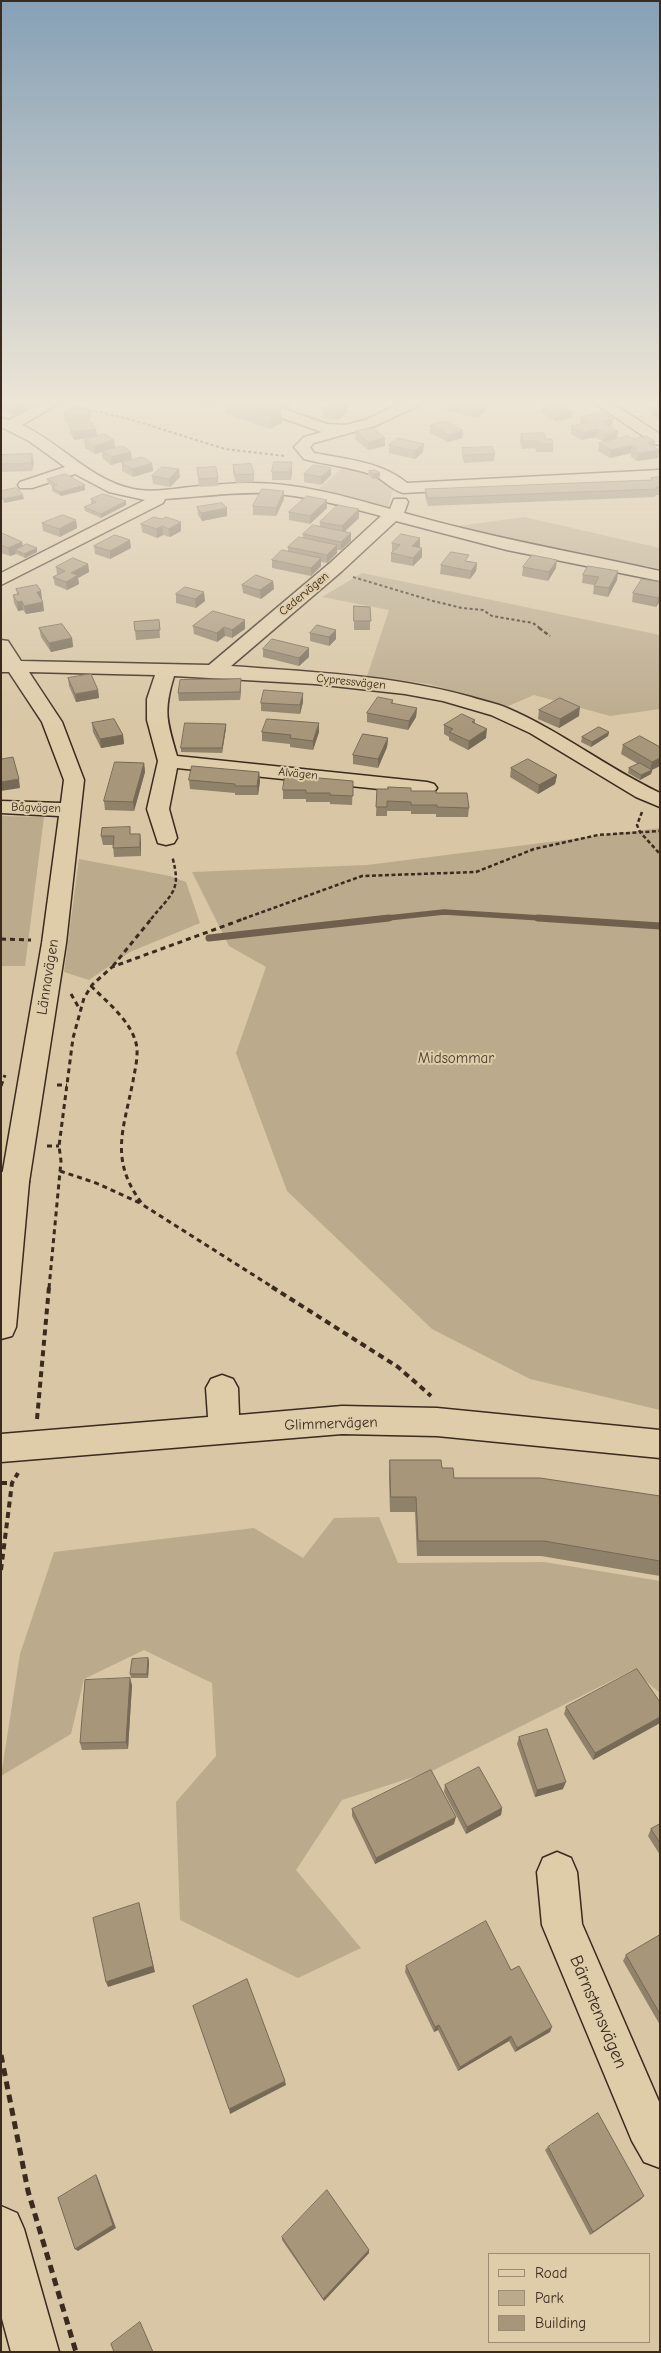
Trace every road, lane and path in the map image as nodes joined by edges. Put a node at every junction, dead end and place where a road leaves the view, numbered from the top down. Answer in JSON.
{"nodes":[{"id":1,"x":138,"y":510,"type":"edge"},
{"id":2,"x":374,"y":510,"type":"edge"},
{"id":3,"x":397,"y":510,"type":"edge"},
{"id":4,"x":392,"y":515,"type":"junction"},
{"id":5,"x":330,"y":573,"type":"junction"},
{"id":6,"x":660,"y":576,"type":"edge"},
{"id":7,"x":1,"y":580,"type":"edge"},
{"id":8,"x":550,"y":636,"type":"dead end"},
{"id":9,"x":1,"y":645,"type":"edge"},
{"id":10,"x":9,"y":667,"type":"edge"},
{"id":11,"x":166,"y":671,"type":"junction"},
{"id":12,"x":214,"y":671,"type":"junction"},
{"id":13,"x":168,"y":761,"type":"junction"},
{"id":14,"x":427,"y":788,"type":"dead end"},
{"id":15,"x":660,"y":801,"type":"edge"},
{"id":16,"x":1,"y":807,"type":"edge"},
{"id":17,"x":72,"y":810,"type":"junction"},
{"id":18,"x":660,"y":831,"type":"edge"},
{"id":19,"x":640,"y":832,"type":"junction"},
{"id":20,"x":166,"y":838,"type":"joint"},
{"id":21,"x":660,"y":854,"type":"edge"},
{"id":22,"x":1,"y":939,"type":"edge"},
{"id":23,"x":34,"y":940,"type":"dead end"},
{"id":24,"x":112,"y":967,"type":"junction"},
{"id":25,"x":91,"y":986,"type":"junction"},
{"id":26,"x":6,"y":1072,"type":"dead end"},
{"id":27,"x":67,"y":1085,"type":"junction"},
{"id":28,"x":1,"y":1086,"type":"edge"},
{"id":29,"x":57,"y":1086,"type":"dead end"},
{"id":30,"x":60,"y":1171,"type":"junction"},
{"id":31,"x":8,"y":1182,"type":"edge"},
{"id":32,"x":143,"y":1205,"type":"junction"},
{"id":33,"x":1,"y":1327,"type":"edge"},
{"id":34,"x":222,"y":1388,"type":"dead end"},
{"id":35,"x":457,"y":1424,"type":"junction"},
{"id":36,"x":224,"y":1430,"type":"junction"},
{"id":37,"x":660,"y":1444,"type":"edge"},
{"id":38,"x":33,"y":1447,"type":"junction"},
{"id":39,"x":1,"y":1448,"type":"edge"},
{"id":40,"x":1,"y":1483,"type":"edge"},
{"id":41,"x":12,"y":1483,"type":"junction"},
{"id":42,"x":1,"y":1570,"type":"edge"},
{"id":43,"x":557,"y":1872,"type":"dead end"},
{"id":44,"x":1,"y":2055,"type":"edge"},
{"id":45,"x":660,"y":2146,"type":"edge"},
{"id":46,"x":1,"y":2228,"type":"edge"},
{"id":47,"x":34,"y":2352,"type":"edge"},
{"id":48,"x":76,"y":2352,"type":"edge"}],
"edges":[{"from":1,"to":7,"type":"street"},
{"from":2,"to":4,"type":"street"},
{"from":3,"to":4,"type":"street"},
{"from":4,"to":5,"type":"street","name":"Cedervägen"},
{"from":4,"to":6,"type":"street"},
{"from":5,"to":8,"type":"path"},
{"from":5,"to":12,"type":"street","name":"Cedervägen"},
{"from":9,"to":10,"type":"street","name":"Lännavägen"},
{"from":10,"to":11,"type":"street","name":"Cypressvägen"},
{"from":10,"to":17,"type":"street","name":"Lännavägen"},
{"from":11,"to":12,"type":"street","name":"Cypressvägen"},
{"from":11,"to":13,"type":"street"},
{"from":12,"to":15,"type":"street","name":"Cypressvägen"},
{"from":13,"to":14,"type":"street","name":"Alvägen"},
{"from":13,"to":20,"type":"street"},
{"from":16,"to":17,"type":"street","name":"Bågvägen"},
{"from":17,"to":31,"type":"street","name":"Lännavägen"},
{"from":18,"to":19,"type":"path"},
{"from":19,"to":21,"type":"path"},
{"from":19,"to":24,"type":"path"},
{"from":20,"to":24,"type":"path"},
{"from":22,"to":23,"type":"path"},
{"from":24,"to":25,"type":"path"},
{"from":25,"to":27,"type":"path"},
{"from":25,"to":32,"type":"path"},
{"from":26,"to":28,"type":"path"},
{"from":27,"to":29,"type":"path"},
{"from":27,"to":30,"type":"path"},
{"from":30,"to":32,"type":"path"},
{"from":30,"to":38,"type":"path"},
{"from":31,"to":33,"type":"street","name":"Lännavägen"},
{"from":32,"to":35,"type":"path"},
{"from":34,"to":36,"type":"street"},
{"from":35,"to":36,"type":"street","name":"Glimmervägen"},
{"from":35,"to":37,"type":"street","name":"Glimmervägen"},
{"from":36,"to":38,"type":"street","name":"Glimmervägen"},
{"from":38,"to":39,"type":"street","name":"Glimmervägen"},
{"from":38,"to":41,"type":"path"},
{"from":40,"to":41,"type":"path"},
{"from":41,"to":42,"type":"path"},
{"from":43,"to":45,"type":"street","name":"Bärnstensvägen"},
{"from":44,"to":48,"type":"path"},
{"from":46,"to":47,"type":"street"}]}
